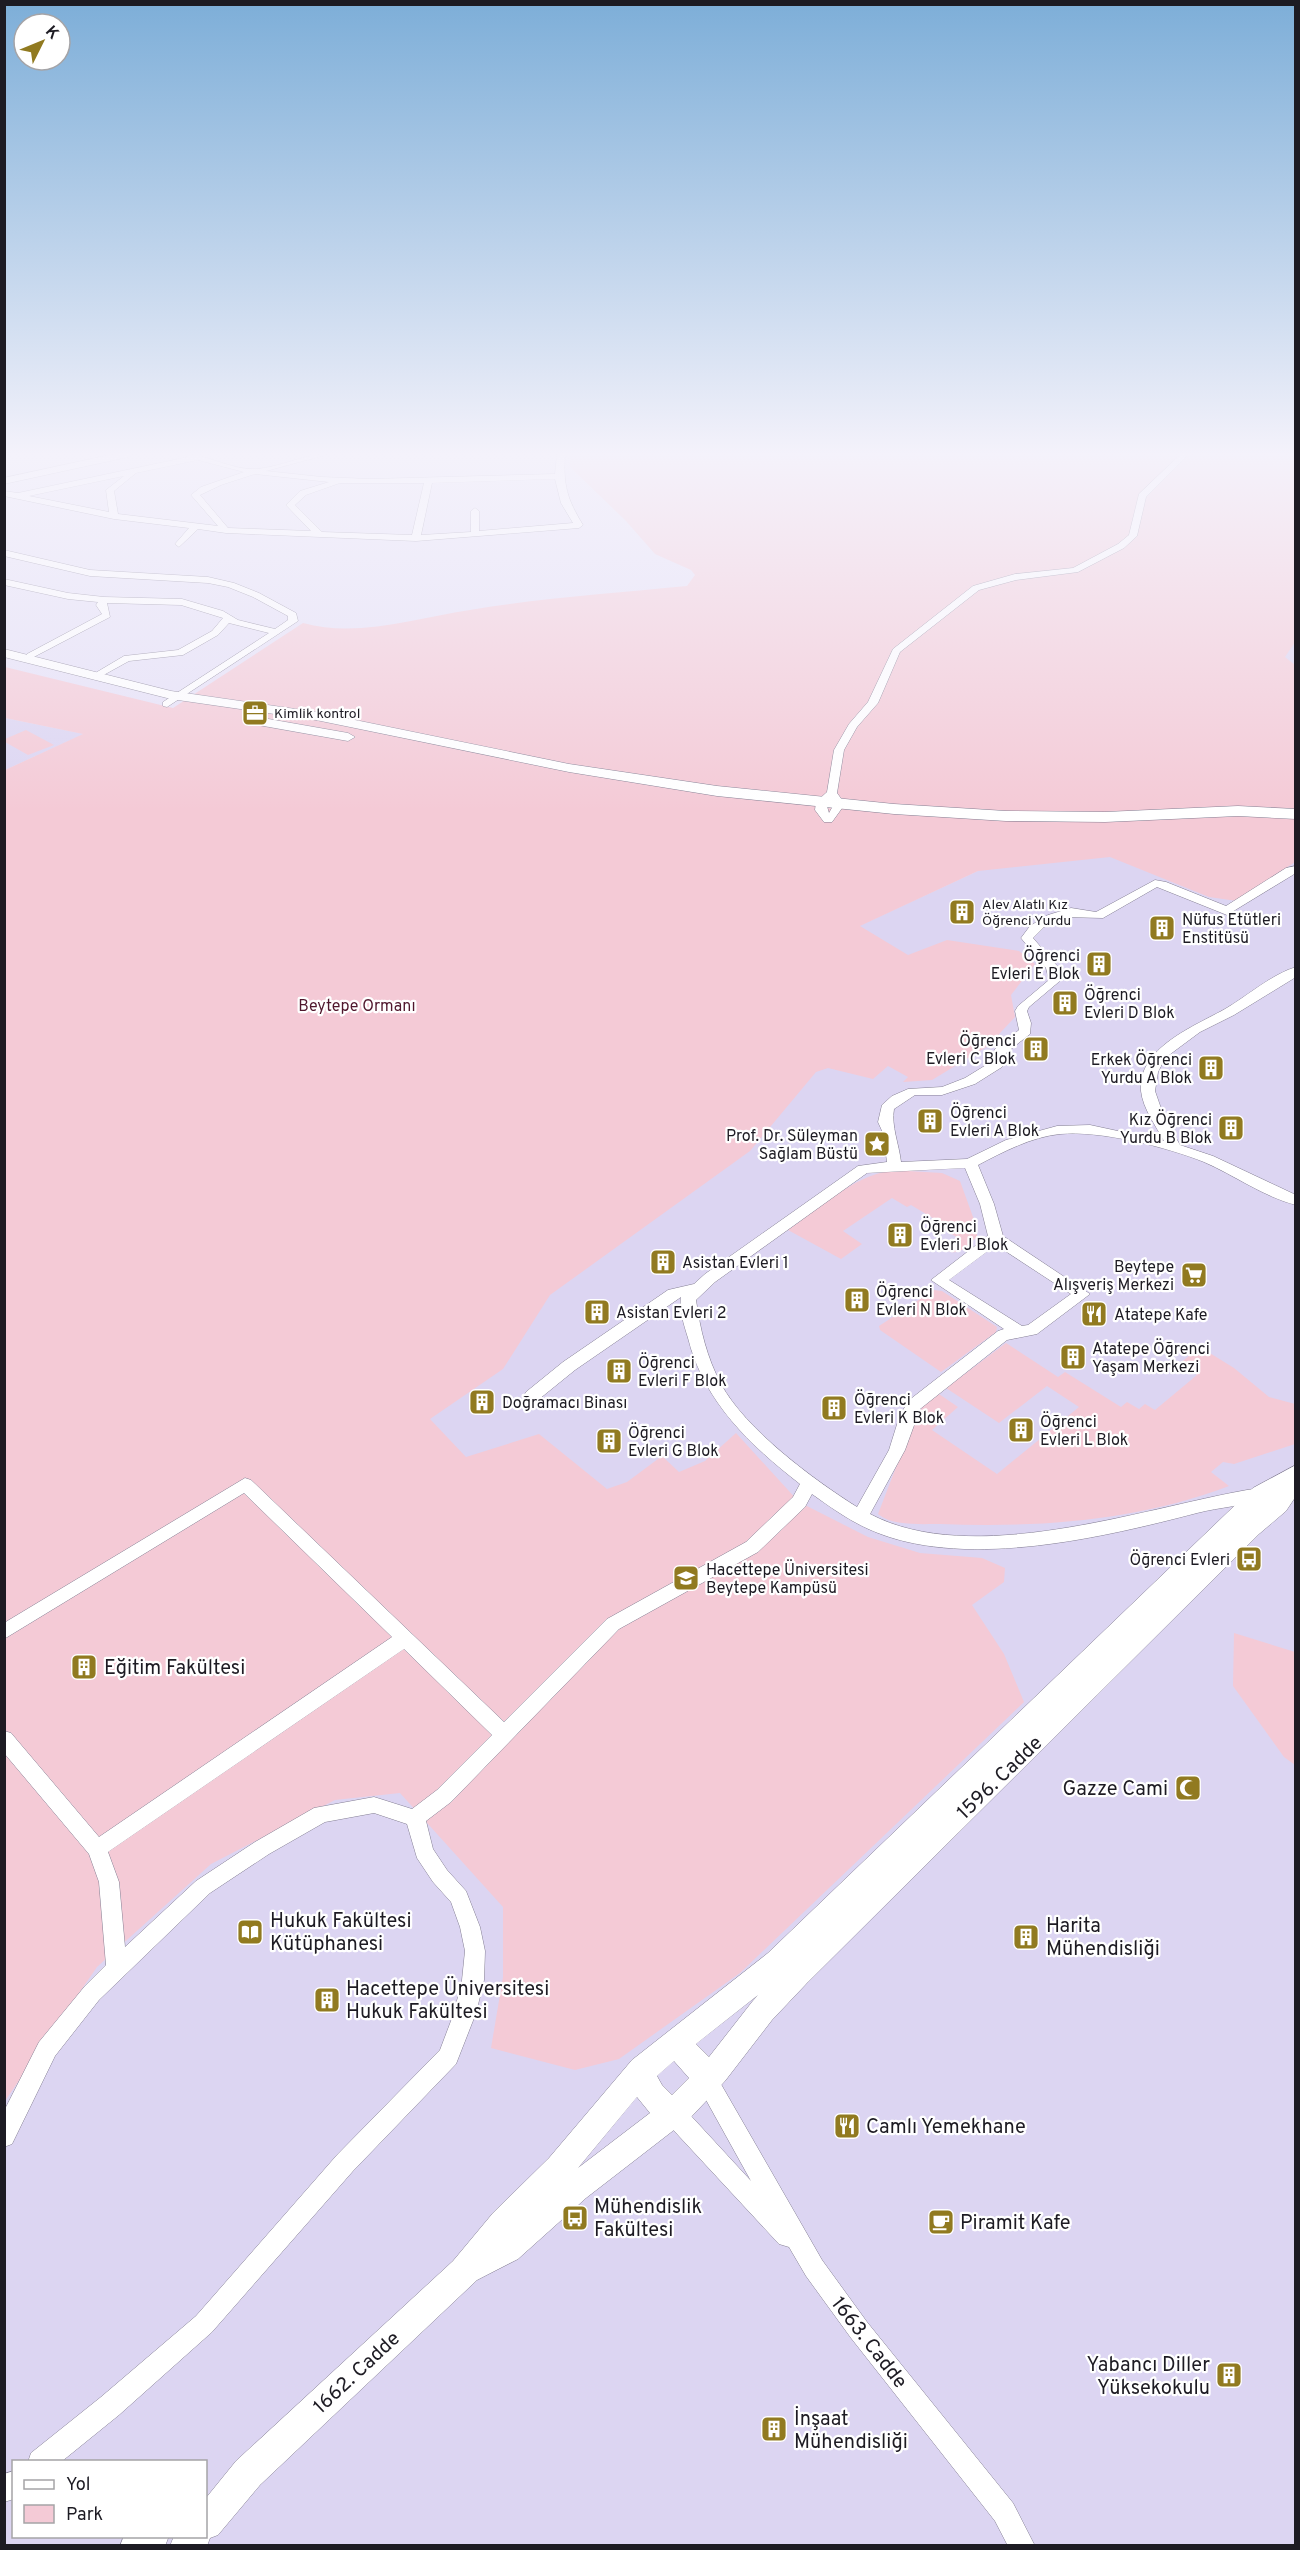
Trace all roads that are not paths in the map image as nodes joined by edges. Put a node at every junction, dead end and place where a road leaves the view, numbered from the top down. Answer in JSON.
{"nodes":[{"id":1,"x":38,"y":573,"type":"edge"},
{"id":2,"x":90,"y":573,"type":"edge"},
{"id":3,"x":1049,"y":573,"type":"edge"},
{"id":4,"x":4,"y":582,"type":"edge"},
{"id":5,"x":17,"y":585,"type":"junction"},
{"id":6,"x":4,"y":591,"type":"edge"},
{"id":7,"x":104,"y":600,"type":"junction"},
{"id":8,"x":228,"y":618,"type":"junction"},
{"id":9,"x":277,"y":632,"type":"junction"},
{"id":10,"x":4,"y":653,"type":"edge"},
{"id":11,"x":30,"y":656,"type":"dead end"},
{"id":12,"x":4,"y":664,"type":"edge"},
{"id":13,"x":100,"y":674,"type":"dead end"},
{"id":14,"x":173,"y":700,"type":"junction"},
{"id":15,"x":316,"y":716,"type":"junction"},
{"id":16,"x":302,"y":729,"type":"junction"},
{"id":17,"x":830,"y":804,"type":"junction"},
{"id":18,"x":1296,"y":814,"type":"edge"},
{"id":19,"x":1296,"y":822,"type":"edge"},
{"id":20,"x":1296,"y":869,"type":"edge"},
{"id":21,"x":1296,"y":971,"type":"edge"},
{"id":22,"x":1175,"y":1148,"type":"junction"},
{"id":23,"x":970,"y":1163,"type":"junction"},
{"id":24,"x":894,"y":1166,"type":"junction"},
{"id":25,"x":1295,"y":1199,"type":"edge"},
{"id":26,"x":996,"y":1238,"type":"junction"},
{"id":27,"x":696,"y":1289,"type":"junction"},
{"id":28,"x":1019,"y":1332,"type":"junction"},
{"id":29,"x":532,"y":1396,"type":"dead end"},
{"id":30,"x":1296,"y":1473,"type":"edge"},
{"id":31,"x":1296,"y":1478,"type":"edge"},
{"id":32,"x":810,"y":1482,"type":"junction"},
{"id":33,"x":1271,"y":1496,"type":"junction"},
{"id":34,"x":860,"y":1517,"type":"junction"},
{"id":35,"x":4,"y":1632,"type":"edge"},
{"id":36,"x":405,"y":1638,"type":"junction"},
{"id":37,"x":505,"y":1735,"type":"junction"},
{"id":38,"x":4,"y":1739,"type":"edge"},
{"id":39,"x":415,"y":1818,"type":"junction"},
{"id":40,"x":97,"y":1849,"type":"junction"},
{"id":41,"x":117,"y":1969,"type":"junction"},
{"id":42,"x":675,"y":2042,"type":"junction"},
{"id":43,"x":642,"y":2070,"type":"junction"},
{"id":44,"x":706,"y":2080,"type":"junction"},
{"id":45,"x":673,"y":2113,"type":"junction"},
{"id":46,"x":4,"y":2136,"type":"edge"},
{"id":47,"x":804,"y":2253,"type":"junction"},
{"id":48,"x":464,"y":2272,"type":"junction"},
{"id":49,"x":42,"y":2460,"type":"edge"},
{"id":50,"x":248,"y":2473,"type":"junction"},
{"id":51,"x":207,"y":2501,"type":"edge"},
{"id":52,"x":207,"y":2522,"type":"edge"},
{"id":53,"x":1022,"y":2546,"type":"edge"}],
"edges":[{"from":1,"to":5,"type":"street"},
{"from":2,"to":9,"type":"street"},
{"from":3,"to":17,"type":"street"},
{"from":4,"to":5,"type":"street"},
{"from":5,"to":6,"type":"street"},
{"from":5,"to":7,"type":"street"},
{"from":7,"to":8,"type":"street"},
{"from":7,"to":11,"type":"street"},
{"from":8,"to":9,"type":"street"},
{"from":8,"to":13,"type":"street"},
{"from":9,"to":14,"type":"street"},
{"from":10,"to":14,"type":"main road"},
{"from":12,"to":14,"type":"main road"},
{"from":14,"to":15,"type":"main road"},
{"from":14,"to":16,"type":"main road"},
{"from":15,"to":16,"type":"main road"},
{"from":15,"to":17,"type":"main road"},
{"from":16,"to":17,"type":"main road"},
{"from":17,"to":18,"type":"main road"},
{"from":17,"to":19,"type":"main road"},
{"from":20,"to":24,"type":"street"},
{"from":21,"to":22,"type":"street"},
{"from":22,"to":23,"type":"street"},
{"from":22,"to":25,"type":"street"},
{"from":23,"to":24,"type":"street"},
{"from":23,"to":26,"type":"street"},
{"from":24,"to":27,"type":"street"},
{"from":26,"to":28,"type":"street"},
{"from":26,"to":28,"type":"street"},
{"from":27,"to":29,"type":"street"},
{"from":27,"to":32,"type":"street"},
{"from":28,"to":34,"type":"street"},
{"from":30,"to":33,"type":"street","name":"1596. Cadde"},
{"from":31,"to":33,"type":"street","name":"1596. Cadde"},
{"from":32,"to":34,"type":"street"},
{"from":32,"to":37,"type":"street"},
{"from":33,"to":34,"type":"street"},
{"from":33,"to":42,"type":"street","name":"1596. Cadde"},
{"from":33,"to":44,"type":"street","name":"1596. Cadde"},
{"from":35,"to":36,"type":"street"},
{"from":36,"to":37,"type":"street"},
{"from":36,"to":40,"type":"street"},
{"from":37,"to":39,"type":"street"},
{"from":38,"to":40,"type":"street"},
{"from":39,"to":41,"type":"street"},
{"from":39,"to":49,"type":"street"},
{"from":40,"to":41,"type":"street"},
{"from":41,"to":46,"type":"street"},
{"from":42,"to":43,"type":"street","name":"1596. Cadde"},
{"from":42,"to":44,"type":"street"},
{"from":43,"to":45,"type":"street"},
{"from":43,"to":48,"type":"street","name":"1662. Cadde"},
{"from":44,"to":45,"type":"street","name":"1596. Cadde"},
{"from":44,"to":47,"type":"street","name":"1663. Cadde"},
{"from":45,"to":47,"type":"street","name":"1663. Cadde"},
{"from":45,"to":48,"type":"street","name":"1662. Cadde"},
{"from":47,"to":53,"type":"street","name":"1663. Cadde"},
{"from":48,"to":50,"type":"street","name":"1662. Cadde"},
{"from":50,"to":51,"type":"street","name":"1662. Cadde"},
{"from":50,"to":52,"type":"street","name":"1662. Cadde"}]}
